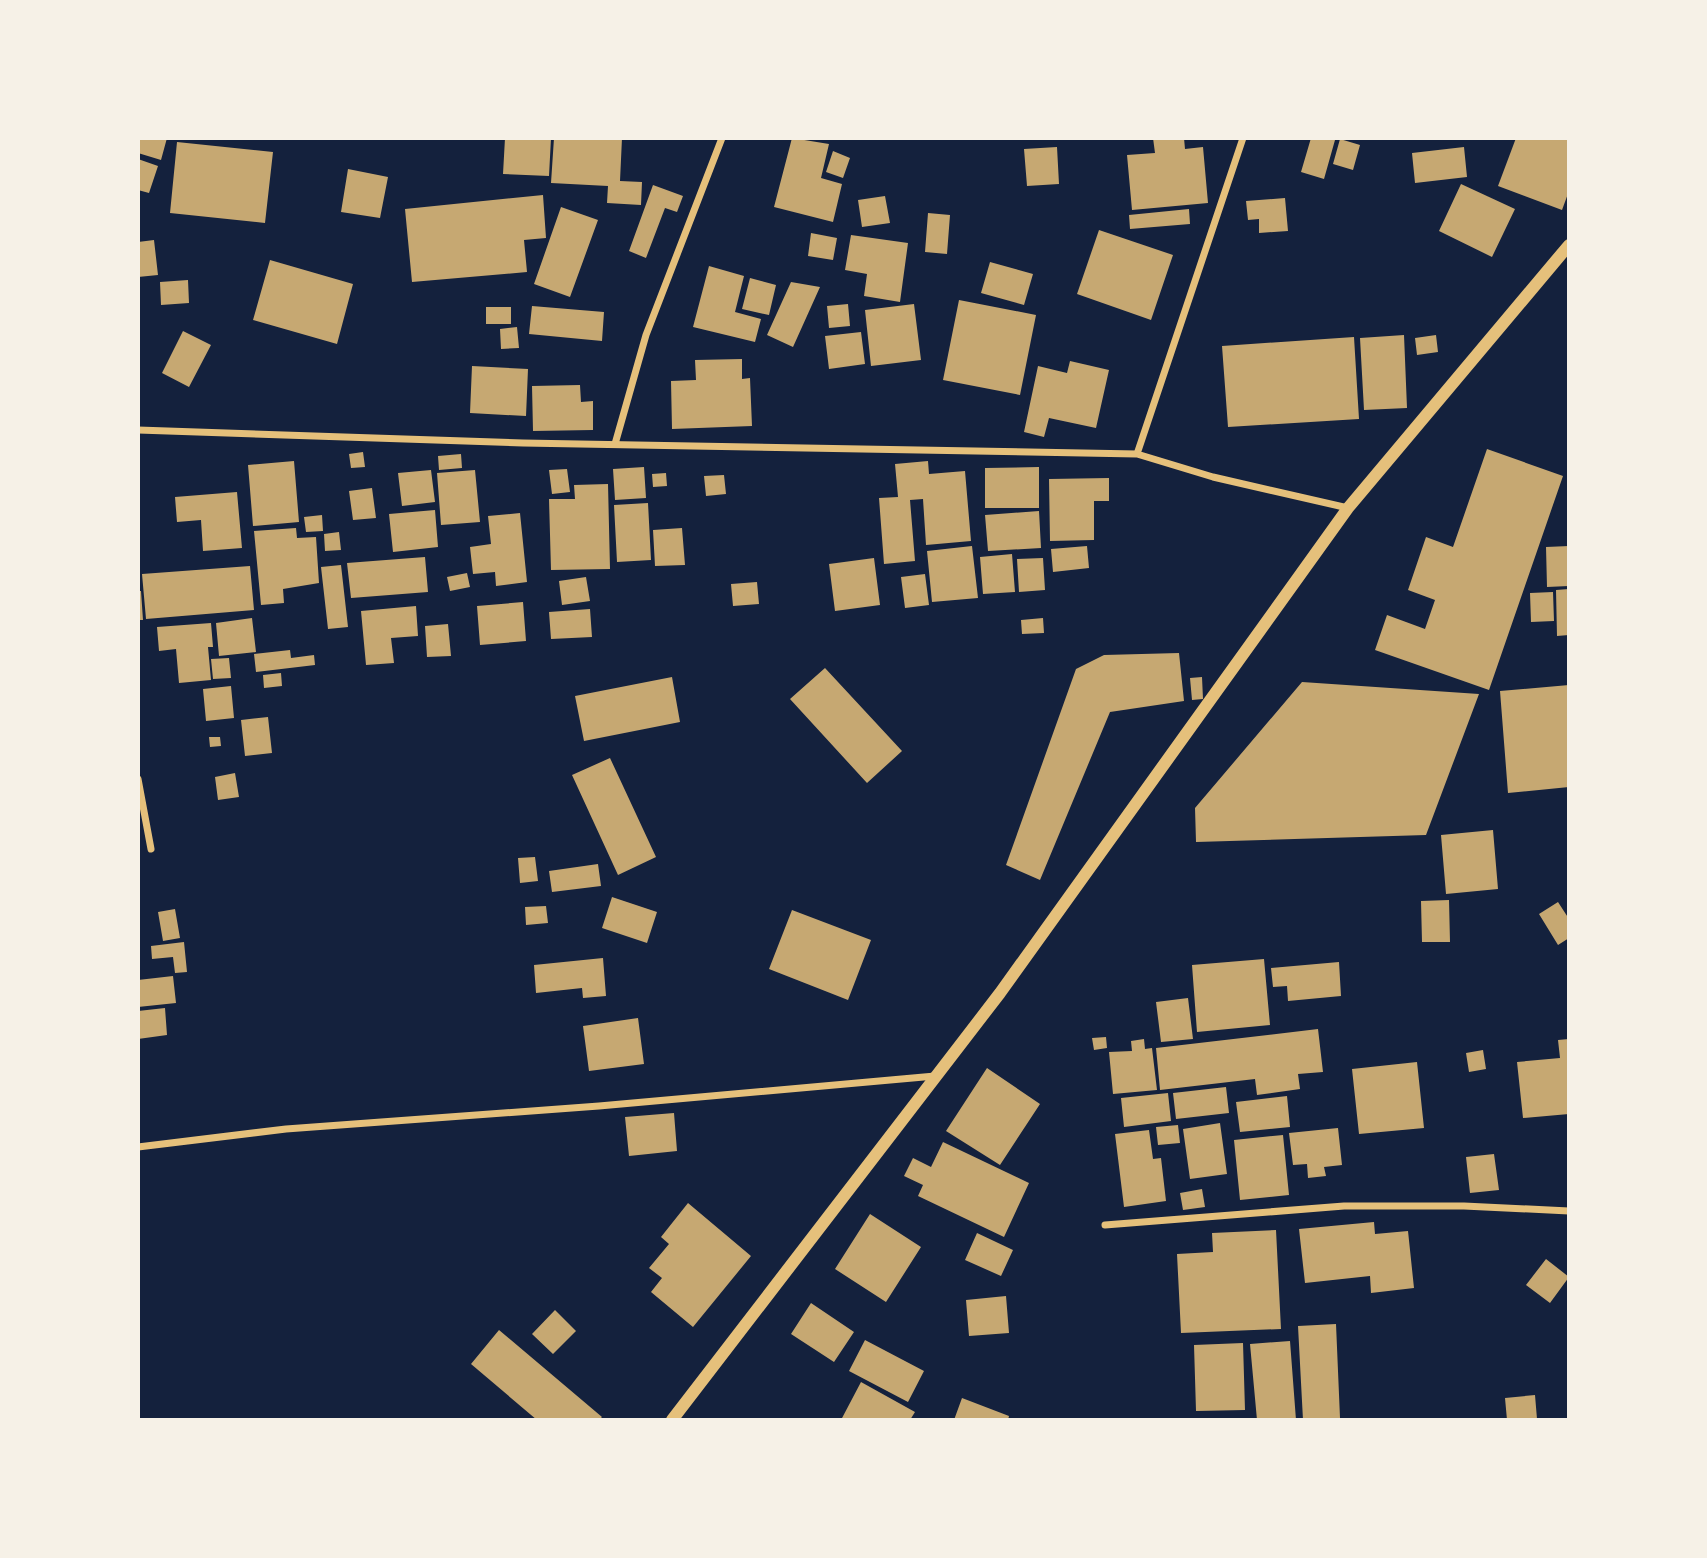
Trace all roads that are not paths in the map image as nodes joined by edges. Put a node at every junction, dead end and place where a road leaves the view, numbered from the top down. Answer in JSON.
{"nodes":[{"id":1,"x":722,"y":138,"type":"edge"},
{"id":2,"x":1243,"y":138,"type":"edge"},
{"id":3,"x":1569,"y":244,"type":"edge"},
{"id":4,"x":138,"y":430,"type":"edge"},
{"id":5,"x":615,"y":444,"type":"junction"},
{"id":6,"x":1137,"y":454,"type":"junction"},
{"id":7,"x":1348,"y":508,"type":"junction"},
{"id":8,"x":138,"y":779,"type":"edge"},
{"id":9,"x":151,"y":849,"type":"dead end"},
{"id":10,"x":935,"y":1076,"type":"junction"},
{"id":11,"x":138,"y":1147,"type":"edge"},
{"id":12,"x":1569,"y":1211,"type":"edge"},
{"id":13,"x":1105,"y":1225,"type":"dead end"},
{"id":14,"x":673,"y":1420,"type":"edge"}],
"edges":[{"from":1,"to":5,"type":"street"},
{"from":2,"to":6,"type":"street"},
{"from":3,"to":7,"type":"street"},
{"from":4,"to":5,"type":"street"},
{"from":5,"to":6,"type":"street"},
{"from":6,"to":7,"type":"street"},
{"from":7,"to":10,"type":"street"},
{"from":8,"to":9,"type":"street"},
{"from":10,"to":11,"type":"street"},
{"from":10,"to":14,"type":"street"},
{"from":12,"to":13,"type":"street"}]}
